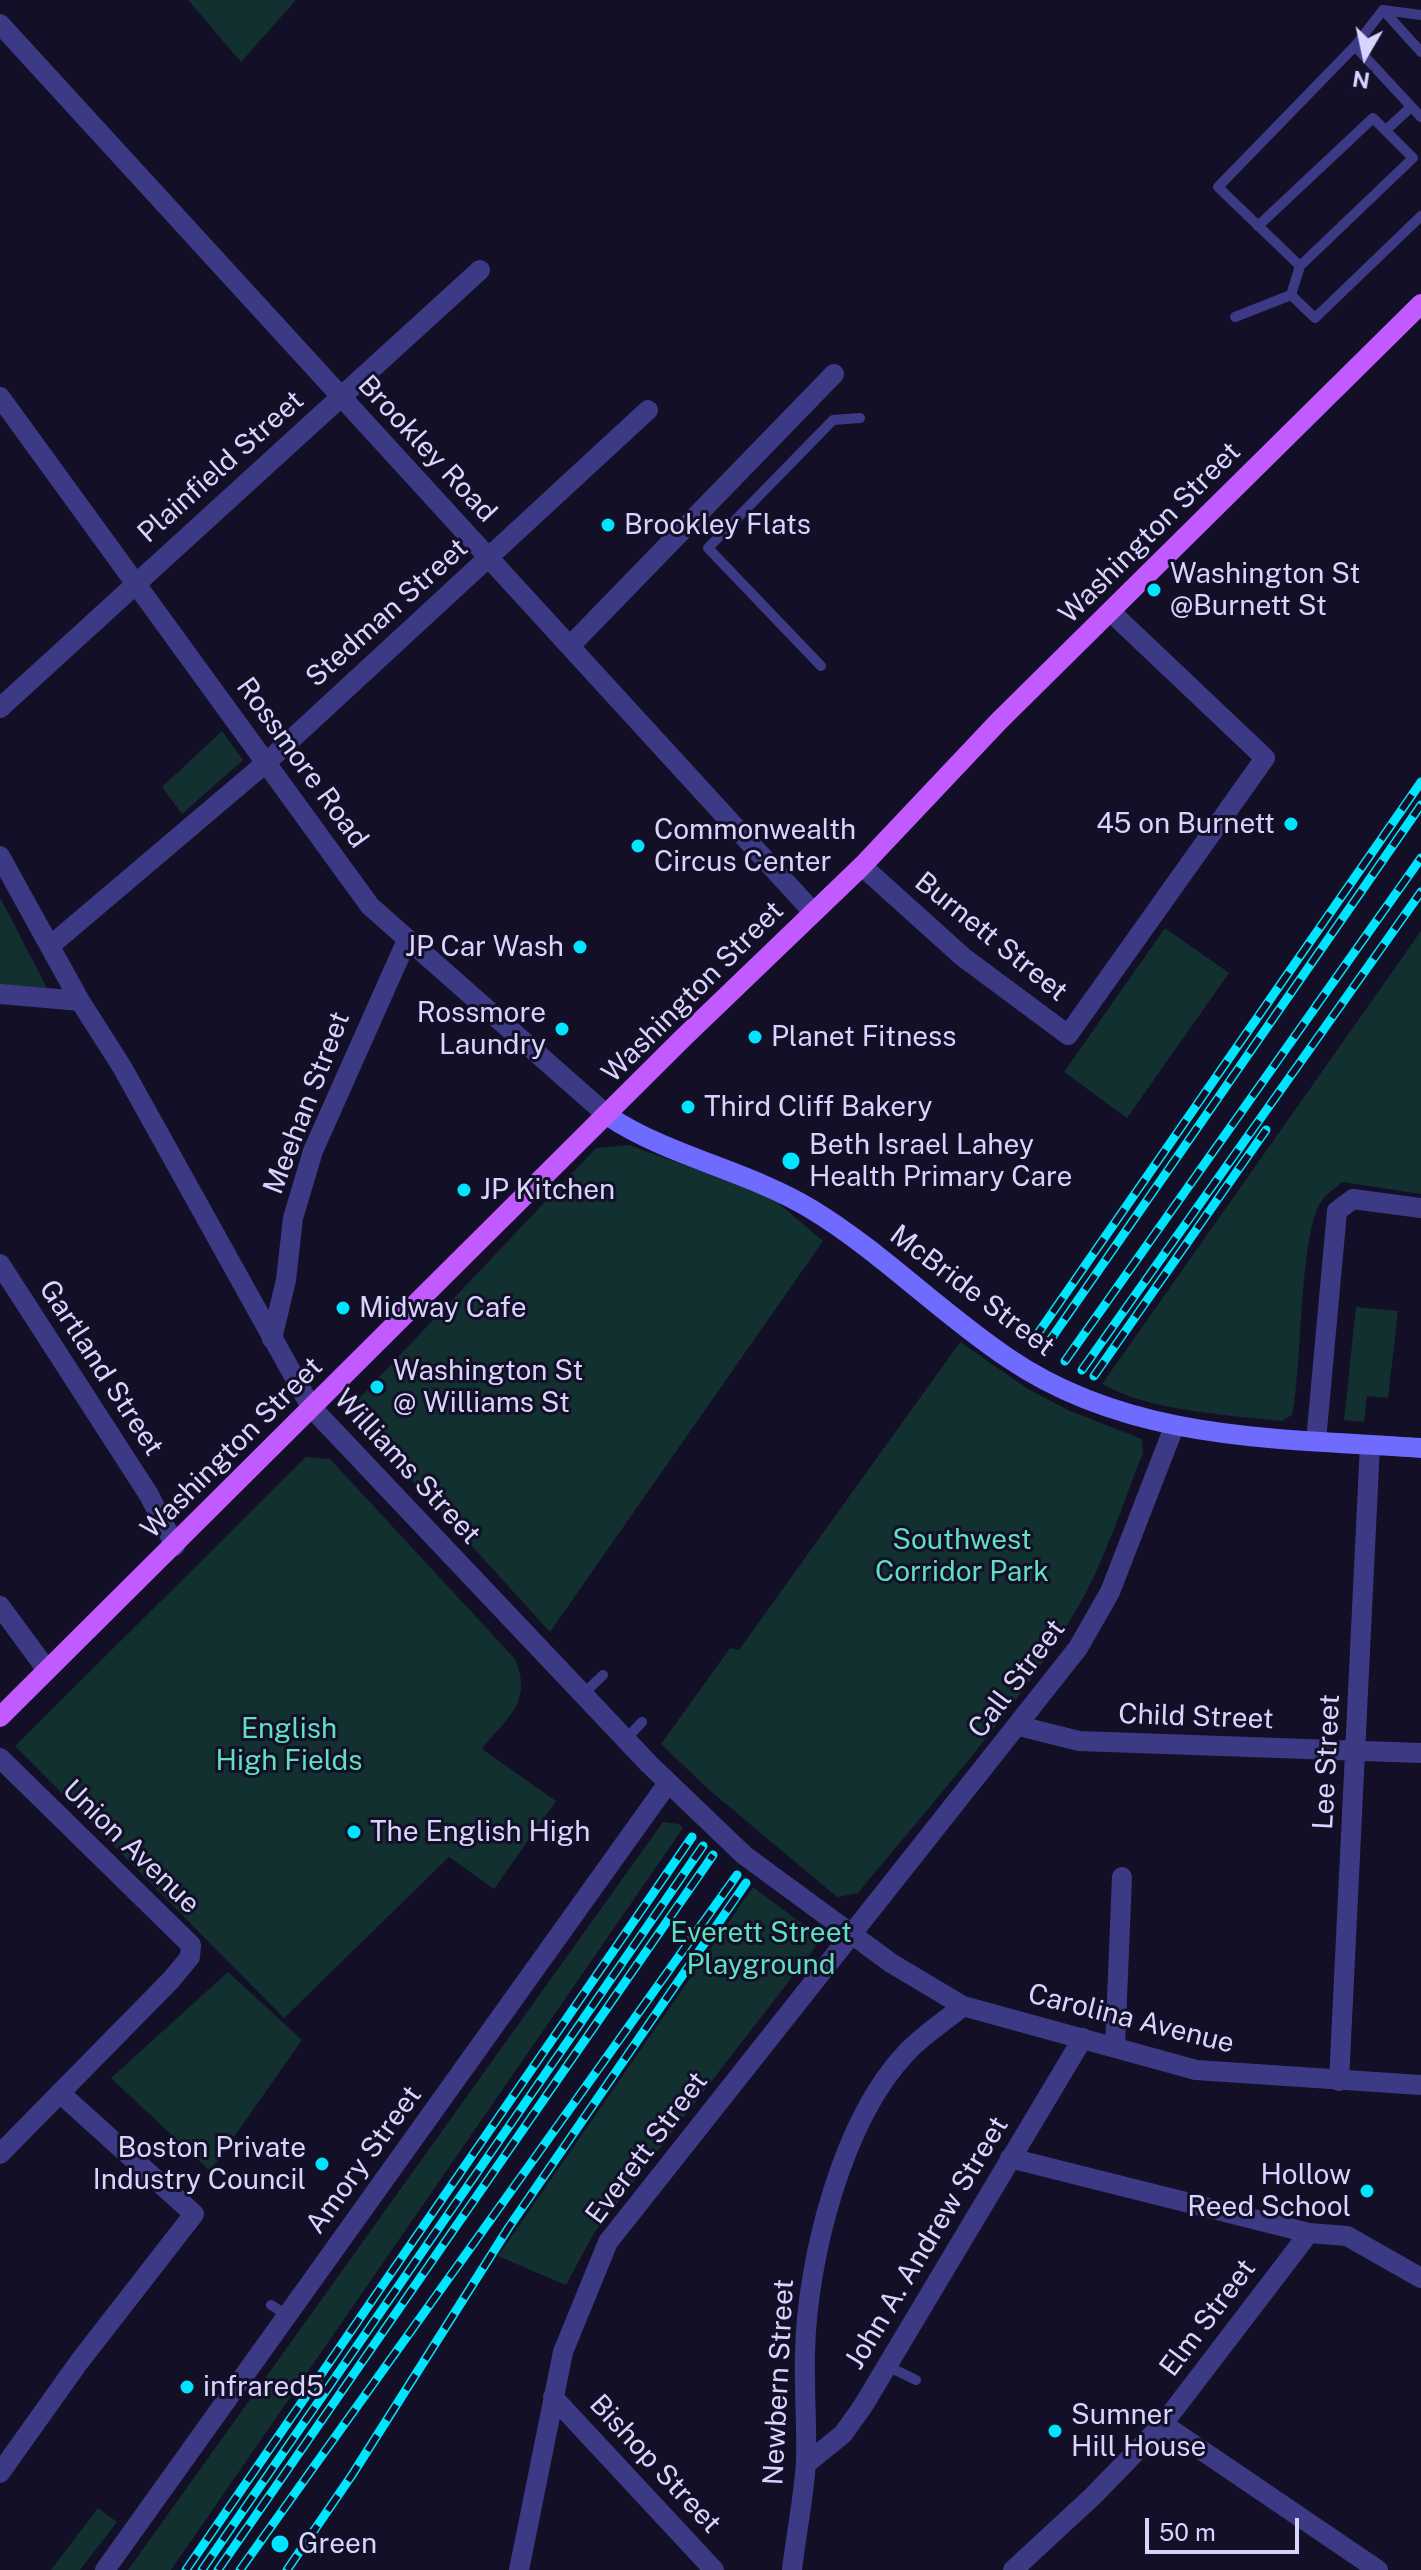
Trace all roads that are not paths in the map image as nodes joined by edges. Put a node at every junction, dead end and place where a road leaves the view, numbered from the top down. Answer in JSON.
{"nodes":[{"id":1,"x":1383,"y":10,"type":"junction"},
{"id":2,"x":1421,"y":15,"type":"edge"},
{"id":3,"x":0,"y":24,"type":"edge"},
{"id":4,"x":1355,"y":46,"type":"junction"},
{"id":5,"x":1421,"y":52,"type":"edge"},
{"id":6,"x":1411,"y":107,"type":"junction"},
{"id":7,"x":1421,"y":117,"type":"edge"},
{"id":8,"x":1386,"y":130,"type":"junction"},
{"id":9,"x":1417,"y":162,"type":"edge"},
{"id":10,"x":1421,"y":216,"type":"edge"},
{"id":11,"x":1258,"y":226,"type":"junction"},
{"id":12,"x":1300,"y":266,"type":"junction"},
{"id":13,"x":480,"y":270,"type":"dead end"},
{"id":14,"x":1291,"y":295,"type":"junction"},
{"id":15,"x":1421,"y":304,"type":"edge"},
{"id":16,"x":1235,"y":317,"type":"dead end"},
{"id":17,"x":834,"y":374,"type":"dead end"},
{"id":18,"x":0,"y":397,"type":"edge"},
{"id":19,"x":341,"y":397,"type":"junction"},
{"id":20,"x":648,"y":410,"type":"dead end"},
{"id":21,"x":860,"y":418,"type":"dead end"},
{"id":22,"x":489,"y":558,"type":"junction"},
{"id":23,"x":136,"y":581,"type":"junction"},
{"id":24,"x":1111,"y":612,"type":"junction"},
{"id":25,"x":571,"y":645,"type":"junction"},
{"id":26,"x":821,"y":666,"type":"dead end"},
{"id":27,"x":0,"y":708,"type":"edge"},
{"id":28,"x":268,"y":761,"type":"junction"},
{"id":29,"x":0,"y":856,"type":"edge"},
{"id":30,"x":862,"y":866,"type":"junction"},
{"id":31,"x":813,"y":912,"type":"junction"},
{"id":32,"x":407,"y":940,"type":"junction"},
{"id":33,"x":50,"y":946,"type":"junction"},
{"id":34,"x":0,"y":994,"type":"edge"},
{"id":35,"x":80,"y":1001,"type":"junction"},
{"id":36,"x":608,"y":1116,"type":"junction"},
{"id":37,"x":1421,"y":1208,"type":"edge"},
{"id":38,"x":0,"y":1264,"type":"edge"},
{"id":39,"x":272,"y":1339,"type":"junction"},
{"id":40,"x":311,"y":1407,"type":"junction"},
{"id":41,"x":1174,"y":1427,"type":"junction"},
{"id":42,"x":1316,"y":1441,"type":"junction"},
{"id":43,"x":1370,"y":1445,"type":"junction"},
{"id":44,"x":1421,"y":1448,"type":"edge"},
{"id":45,"x":175,"y":1546,"type":"junction"},
{"id":46,"x":0,"y":1606,"type":"edge"},
{"id":47,"x":47,"y":1670,"type":"junction"},
{"id":48,"x":603,"y":1675,"type":"dead end"},
{"id":49,"x":583,"y":1694,"type":"junction"},
{"id":50,"x":0,"y":1717,"type":"edge"},
{"id":51,"x":642,"y":1722,"type":"dead end"},
{"id":52,"x":1019,"y":1726,"type":"junction"},
{"id":53,"x":626,"y":1739,"type":"junction"},
{"id":54,"x":1356,"y":1751,"type":"junction"},
{"id":55,"x":1421,"y":1753,"type":"edge"},
{"id":56,"x":0,"y":1758,"type":"edge"},
{"id":57,"x":668,"y":1783,"type":"junction"},
{"id":58,"x":1122,"y":1877,"type":"dead end"},
{"id":59,"x":851,"y":1932,"type":"junction"},
{"id":60,"x":963,"y":2006,"type":"junction"},
{"id":61,"x":1083,"y":2038,"type":"junction"},
{"id":62,"x":1115,"y":2047,"type":"junction"},
{"id":63,"x":1339,"y":2081,"type":"junction"},
{"id":64,"x":1421,"y":2085,"type":"edge"},
{"id":65,"x":60,"y":2093,"type":"junction"},
{"id":66,"x":0,"y":2154,"type":"edge"},
{"id":67,"x":1010,"y":2158,"type":"junction"},
{"id":68,"x":1309,"y":2233,"type":"junction"},
{"id":69,"x":1421,"y":2278,"type":"edge"},
{"id":70,"x":887,"y":2366,"type":"junction"},
{"id":71,"x":916,"y":2380,"type":"dead end"},
{"id":72,"x":553,"y":2397,"type":"junction"},
{"id":73,"x":1163,"y":2424,"type":"junction"},
{"id":74,"x":806,"y":2464,"type":"junction"},
{"id":75,"x":0,"y":2473,"type":"edge"},
{"id":76,"x":105,"y":2570,"type":"edge"},
{"id":77,"x":519,"y":2570,"type":"edge"},
{"id":78,"x":714,"y":2570,"type":"edge"},
{"id":79,"x":792,"y":2570,"type":"edge"},
{"id":80,"x":1013,"y":2570,"type":"edge"},
{"id":81,"x":1378,"y":2570,"type":"edge"}],
"edges":[{"from":1,"to":2,"type":"lane"},
{"from":1,"to":4,"type":"lane"},
{"from":1,"to":5,"type":"lane"},
{"from":3,"to":19,"type":"street","name":"Brookley Road"},
{"from":4,"to":6,"type":"lane"},
{"from":4,"to":11,"type":"lane"},
{"from":6,"to":7,"type":"lane"},
{"from":6,"to":8,"type":"lane"},
{"from":8,"to":9,"type":"lane"},
{"from":8,"to":11,"type":"lane"},
{"from":9,"to":12,"type":"lane"},
{"from":10,"to":14,"type":"lane"},
{"from":11,"to":12,"type":"lane"},
{"from":12,"to":14,"type":"lane"},
{"from":13,"to":19,"type":"street","name":"Plainfield Street"},
{"from":14,"to":16,"type":"lane"},
{"from":15,"to":24,"type":"main road","name":"Washington Street"},
{"from":17,"to":25,"type":"street"},
{"from":18,"to":23,"type":"street","name":"Rossmore Road"},
{"from":19,"to":22,"type":"street","name":"Brookley Road"},
{"from":19,"to":23,"type":"street","name":"Plainfield Street"},
{"from":20,"to":22,"type":"street","name":"Stedman Street"},
{"from":21,"to":26,"type":"lane"},
{"from":22,"to":25,"type":"street","name":"Brookley Road"},
{"from":22,"to":28,"type":"street","name":"Stedman Street"},
{"from":23,"to":27,"type":"street","name":"Plainfield Street"},
{"from":23,"to":28,"type":"street","name":"Rossmore Road"},
{"from":24,"to":30,"type":"main road","name":"Washington Street"},
{"from":24,"to":30,"type":"street","name":"Burnett Street"},
{"from":25,"to":31,"type":"street","name":"Brookley Road"},
{"from":28,"to":32,"type":"street","name":"Rossmore Road"},
{"from":28,"to":33,"type":"street","name":"Stedman Street"},
{"from":29,"to":33,"type":"street","name":"Williams Street"},
{"from":30,"to":31,"type":"main road","name":"Washington Street"},
{"from":31,"to":36,"type":"main road","name":"Washington Street"},
{"from":32,"to":36,"type":"street","name":"Rossmore Road"},
{"from":32,"to":39,"type":"street","name":"Meehan Street"},
{"from":33,"to":35,"type":"street","name":"Williams Street"},
{"from":34,"to":35,"type":"street"},
{"from":35,"to":39,"type":"street","name":"Williams Street"},
{"from":36,"to":40,"type":"main road","name":"Washington Street"},
{"from":36,"to":41,"type":"street","name":"McBride Street"},
{"from":37,"to":42,"type":"street"},
{"from":38,"to":45,"type":"street","name":"Gartland Street"},
{"from":39,"to":40,"type":"street","name":"Williams Street"},
{"from":40,"to":45,"type":"main road","name":"Washington Street"},
{"from":40,"to":49,"type":"street","name":"Williams Street"},
{"from":41,"to":42,"type":"street","name":"McBride Street"},
{"from":41,"to":52,"type":"street","name":"Call Street"},
{"from":42,"to":43,"type":"street","name":"McBride Street"},
{"from":43,"to":44,"type":"street","name":"McBride Street"},
{"from":43,"to":54,"type":"street","name":"Lee Street"},
{"from":45,"to":47,"type":"main road","name":"Washington Street"},
{"from":46,"to":47,"type":"street"},
{"from":47,"to":50,"type":"main road","name":"Washington Street"},
{"from":48,"to":49,"type":"lane"},
{"from":49,"to":53,"type":"street","name":"Williams Street"},
{"from":51,"to":53,"type":"lane"},
{"from":52,"to":54,"type":"street","name":"Child Street"},
{"from":52,"to":59,"type":"street","name":"Call Street"},
{"from":53,"to":57,"type":"street","name":"Williams Street"},
{"from":54,"to":55,"type":"street","name":"Child Street"},
{"from":54,"to":63,"type":"street","name":"Lee Street"},
{"from":56,"to":65,"type":"street","name":"Union Avenue"},
{"from":57,"to":59,"type":"street","name":"Williams Street"},
{"from":57,"to":76,"type":"street","name":"Amory Street"},
{"from":58,"to":62,"type":"street"},
{"from":59,"to":60,"type":"street","name":"Carolina Avenue"},
{"from":59,"to":72,"type":"street","name":"Everett Street"},
{"from":60,"to":61,"type":"street","name":"Carolina Avenue"},
{"from":60,"to":74,"type":"street","name":"Newbern Street"},
{"from":61,"to":62,"type":"street","name":"Carolina Avenue"},
{"from":61,"to":67,"type":"street","name":"John A. Andrew Street"},
{"from":62,"to":63,"type":"street","name":"Carolina Avenue"},
{"from":63,"to":64,"type":"street","name":"Carolina Avenue"},
{"from":65,"to":66,"type":"street","name":"Union Avenue"},
{"from":65,"to":75,"type":"street"},
{"from":67,"to":68,"type":"street"},
{"from":67,"to":70,"type":"street","name":"John A. Andrew Street"},
{"from":68,"to":69,"type":"street"},
{"from":68,"to":73,"type":"street","name":"Elm Street"},
{"from":70,"to":71,"type":"lane"},
{"from":70,"to":74,"type":"street","name":"John A. Andrew Street"},
{"from":72,"to":77,"type":"street","name":"Everett Street"},
{"from":72,"to":78,"type":"street","name":"Bishop Street"},
{"from":73,"to":80,"type":"street","name":"Elm Street"},
{"from":73,"to":81,"type":"street"},
{"from":74,"to":79,"type":"street","name":"Newbern Street"}]}
